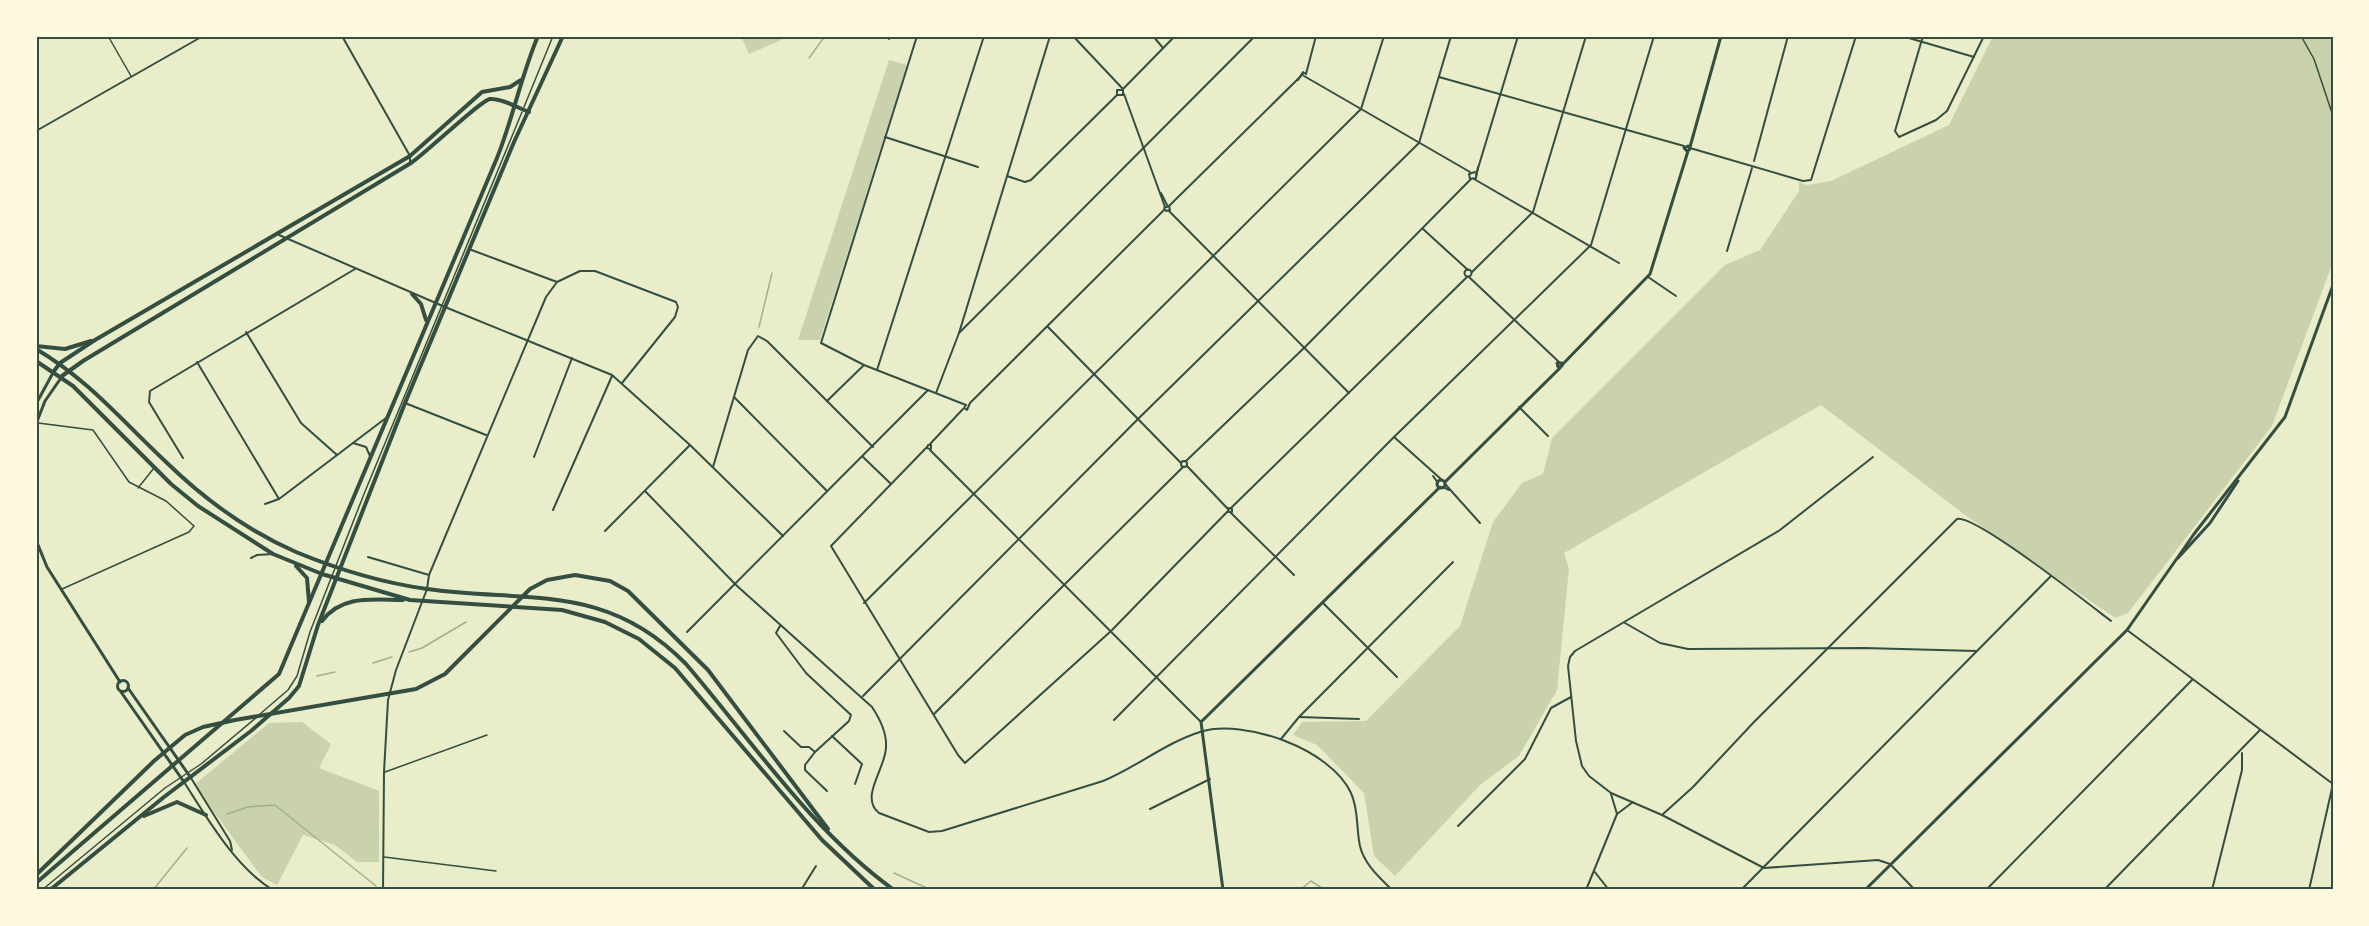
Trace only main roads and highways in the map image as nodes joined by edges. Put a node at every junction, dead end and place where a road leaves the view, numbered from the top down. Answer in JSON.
{"nodes":[{"id":1,"x":538,"y":36,"type":"edge"},
{"id":2,"x":563,"y":36,"type":"edge"},
{"id":3,"x":521,"y":79,"type":"junction"},
{"id":4,"x":513,"y":107,"type":"junction"},
{"id":5,"x":530,"y":112,"type":"junction"},
{"id":6,"x":412,"y":294,"type":"road end"},
{"id":7,"x":427,"y":321,"type":"junction"},
{"id":8,"x":95,"y":340,"type":"junction"},
{"id":9,"x":36,"y":347,"type":"edge"},
{"id":10,"x":36,"y":361,"type":"edge"},
{"id":11,"x":60,"y":363,"type":"junction"},
{"id":12,"x":70,"y":369,"type":"junction"},
{"id":13,"x":54,"y":371,"type":"junction"},
{"id":14,"x":62,"y":376,"type":"junction"},
{"id":15,"x":327,"y":562,"type":"junction"},
{"id":16,"x":294,"y":564,"type":"junction"},
{"id":17,"x":339,"y":566,"type":"junction"},
{"id":18,"x":322,"y":574,"type":"junction"},
{"id":19,"x":337,"y":578,"type":"junction"},
{"id":20,"x":410,"y":600,"type":"junction"},
{"id":21,"x":309,"y":605,"type":"junction"},
{"id":22,"x":318,"y":625,"type":"junction"},
{"id":23,"x":206,"y":815,"type":"road end"},
{"id":24,"x":136,"y":819,"type":"junction"},
{"id":25,"x":830,"y":835,"type":"junction"},
{"id":26,"x":36,"y":876,"type":"edge"},
{"id":27,"x":36,"y":883,"type":"edge"},
{"id":28,"x":50,"y":890,"type":"edge"},
{"id":29,"x":875,"y":890,"type":"edge"},
{"id":30,"x":894,"y":890,"type":"edge"}],
"edges":[{"from":1,"to":3,"type":"main road"},
{"from":2,"to":5,"type":"main road"},
{"from":3,"to":4,"type":"main road"},
{"from":3,"to":8,"type":"main road"},
{"from":4,"to":5,"type":"main road"},
{"from":4,"to":7,"type":"main road"},
{"from":4,"to":12,"type":"main road"},
{"from":5,"to":17,"type":"main road"},
{"from":6,"to":7,"type":"main road"},
{"from":7,"to":15,"type":"main road"},
{"from":8,"to":9,"type":"main road"},
{"from":8,"to":11,"type":"main road"},
{"from":9,"to":11,"type":"main road"},
{"from":10,"to":13,"type":"main road"},
{"from":11,"to":12,"type":"main road"},
{"from":11,"to":13,"type":"main road"},
{"from":12,"to":14,"type":"main road"},
{"from":12,"to":15,"type":"main road"},
{"from":13,"to":14,"type":"main road"},
{"from":14,"to":16,"type":"main road"},
{"from":15,"to":17,"type":"main road"},
{"from":15,"to":18,"type":"main road"},
{"from":16,"to":18,"type":"main road"},
{"from":16,"to":21,"type":"main road"},
{"from":17,"to":19,"type":"main road"},
{"from":17,"to":25,"type":"main road"},
{"from":18,"to":19,"type":"main road"},
{"from":18,"to":21,"type":"main road"},
{"from":19,"to":20,"type":"main road"},
{"from":19,"to":22,"type":"main road"},
{"from":20,"to":22,"type":"main road"},
{"from":20,"to":29,"type":"main road"},
{"from":21,"to":27,"type":"main road"},
{"from":22,"to":24,"type":"main road"},
{"from":23,"to":24,"type":"main road"},
{"from":24,"to":28,"type":"main road"},
{"from":25,"to":26,"type":"main road"},
{"from":25,"to":30,"type":"main road"}]}
